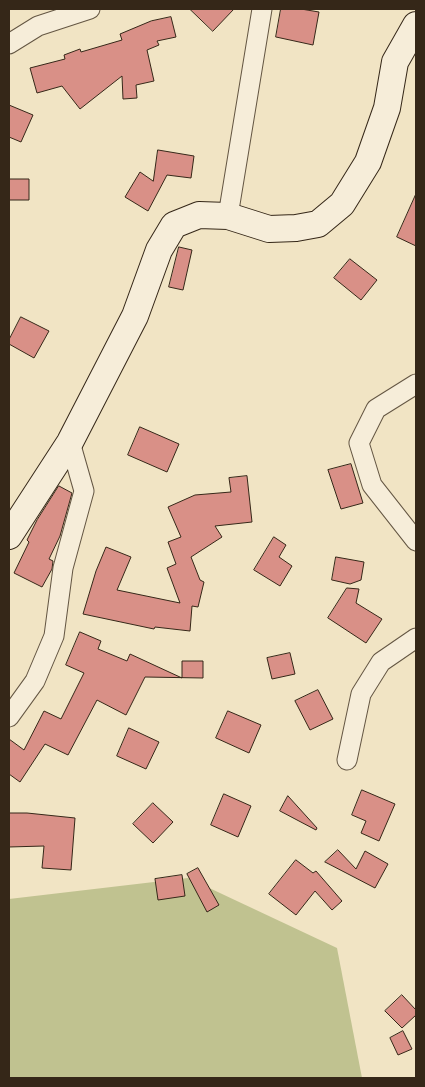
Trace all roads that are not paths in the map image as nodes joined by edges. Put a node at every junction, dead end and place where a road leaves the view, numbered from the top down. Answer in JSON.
{"nodes":[{"id":1,"x":90,"y":9,"type":"edge"},
{"id":2,"x":262,"y":9,"type":"edge"},
{"id":3,"x":416,"y":25,"type":"edge"},
{"id":4,"x":9,"y":44,"type":"edge"},
{"id":5,"x":228,"y":216,"type":"junction"},
{"id":6,"x":416,"y":384,"type":"edge"},
{"id":7,"x":70,"y":442,"type":"junction"},
{"id":8,"x":9,"y":536,"type":"edge"},
{"id":9,"x":416,"y":541,"type":"edge"},
{"id":10,"x":416,"y":638,"type":"edge"},
{"id":11,"x":9,"y":717,"type":"edge"},
{"id":12,"x":347,"y":760,"type":"dead end"}],
"edges":[{"from":1,"to":4,"type":"street"},
{"from":2,"to":5,"type":"street"},
{"from":3,"to":5,"type":"main road"},
{"from":5,"to":7,"type":"main road"},
{"from":6,"to":9,"type":"street"},
{"from":7,"to":8,"type":"main road"},
{"from":7,"to":11,"type":"street"},
{"from":10,"to":12,"type":"street"}]}
